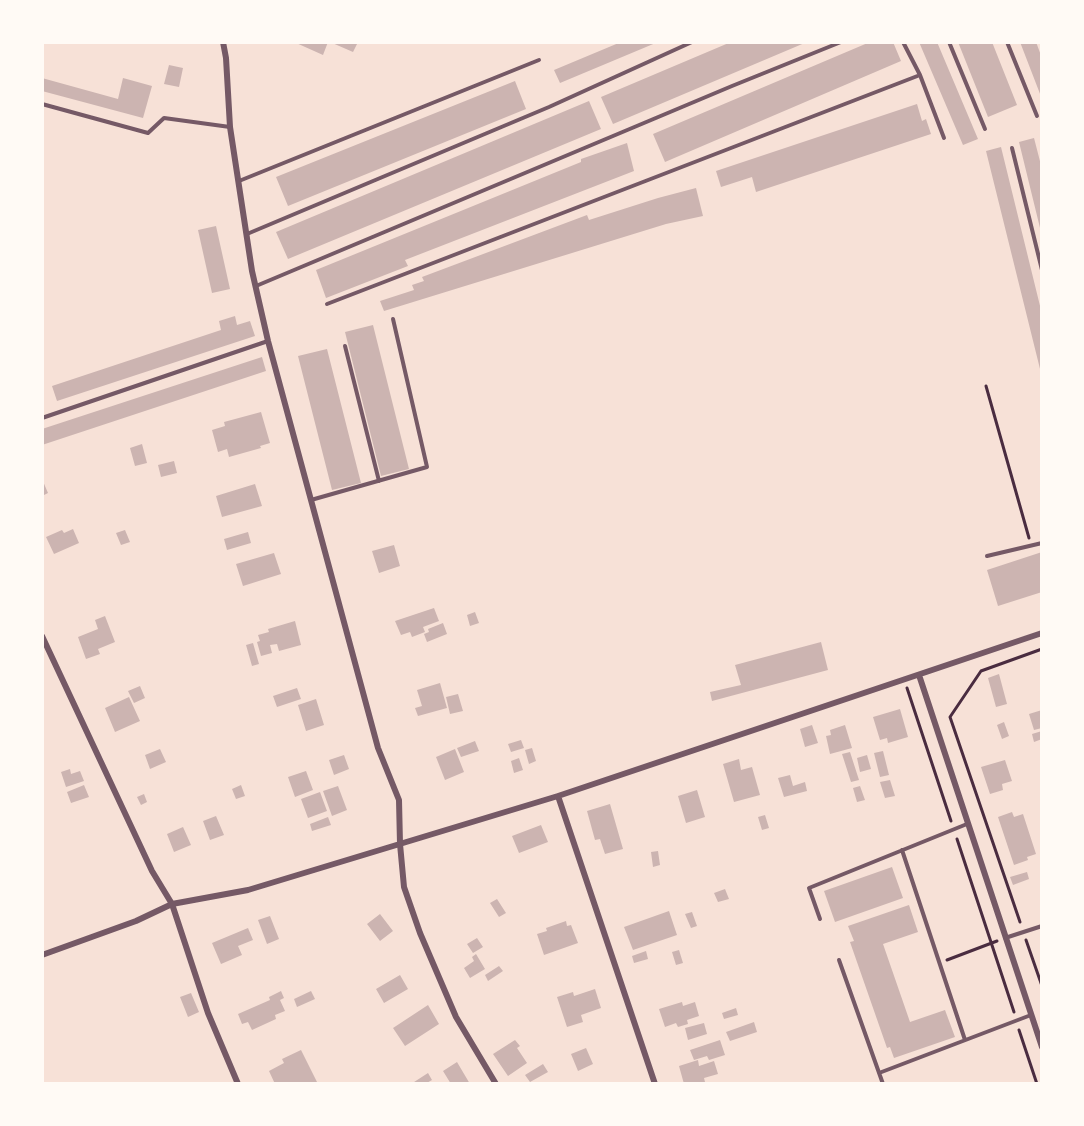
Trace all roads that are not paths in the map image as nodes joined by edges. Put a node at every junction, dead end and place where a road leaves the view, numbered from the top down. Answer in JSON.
{"nodes":[{"id":1,"x":223,"y":42,"type":"edge"},
{"id":2,"x":692,"y":42,"type":"edge"},
{"id":3,"x":841,"y":42,"type":"edge"},
{"id":4,"x":903,"y":42,"type":"edge"},
{"id":5,"x":949,"y":42,"type":"edge"},
{"id":6,"x":1007,"y":42,"type":"edge"},
{"id":7,"x":540,"y":60,"type":"dead end"},
{"id":8,"x":920,"y":75,"type":"junction"},
{"id":9,"x":42,"y":104,"type":"edge"},
{"id":10,"x":1037,"y":116,"type":"dead end"},
{"id":11,"x":230,"y":127,"type":"junction"},
{"id":12,"x":985,"y":129,"type":"dead end"},
{"id":13,"x":944,"y":138,"type":"dead end"},
{"id":14,"x":1012,"y":148,"type":"dead end"},
{"id":15,"x":239,"y":181,"type":"junction"},
{"id":16,"x":247,"y":234,"type":"junction"},
{"id":17,"x":1042,"y":270,"type":"edge"},
{"id":18,"x":256,"y":286,"type":"junction"},
{"id":19,"x":327,"y":304,"type":"dead end"},
{"id":20,"x":393,"y":319,"type":"dead end"},
{"id":21,"x":268,"y":341,"type":"junction"},
{"id":22,"x":345,"y":346,"type":"dead end"},
{"id":23,"x":42,"y":418,"type":"edge"},
{"id":24,"x":379,"y":481,"type":"junction"},
{"id":25,"x":311,"y":500,"type":"junction"},
{"id":26,"x":1042,"y":543,"type":"edge"},
{"id":27,"x":987,"y":556,"type":"dead end"},
{"id":28,"x":1042,"y":633,"type":"edge"},
{"id":29,"x":42,"y":636,"type":"edge"},
{"id":30,"x":919,"y":675,"type":"junction"},
{"id":31,"x":558,"y":796,"type":"junction"},
{"id":32,"x":967,"y":824,"type":"junction"},
{"id":33,"x":400,"y":844,"type":"junction"},
{"id":34,"x":902,"y":850,"type":"junction"},
{"id":35,"x":172,"y":904,"type":"junction"},
{"id":36,"x":820,"y":919,"type":"dead end"},
{"id":37,"x":1042,"y":926,"type":"edge"},
{"id":38,"x":1005,"y":939,"type":"junction"},
{"id":39,"x":42,"y":955,"type":"edge"},
{"id":40,"x":839,"y":960,"type":"dead end"},
{"id":41,"x":1031,"y":1015,"type":"junction"},
{"id":42,"x":965,"y":1040,"type":"junction"},
{"id":43,"x":1042,"y":1047,"type":"edge"},
{"id":44,"x":879,"y":1072,"type":"junction"},
{"id":45,"x":238,"y":1084,"type":"edge"},
{"id":46,"x":496,"y":1084,"type":"edge"},
{"id":47,"x":655,"y":1084,"type":"edge"},
{"id":48,"x":883,"y":1084,"type":"edge"}],
"edges":[{"from":1,"to":11,"type":"street"},
{"from":2,"to":16,"type":"lane"},
{"from":3,"to":18,"type":"lane"},
{"from":4,"to":8,"type":"lane"},
{"from":5,"to":12,"type":"lane"},
{"from":6,"to":10,"type":"lane"},
{"from":7,"to":15,"type":"lane"},
{"from":8,"to":13,"type":"lane"},
{"from":8,"to":19,"type":"lane"},
{"from":9,"to":11,"type":"lane"},
{"from":11,"to":15,"type":"street"},
{"from":14,"to":17,"type":"lane"},
{"from":15,"to":16,"type":"street"},
{"from":16,"to":18,"type":"street"},
{"from":18,"to":21,"type":"street"},
{"from":20,"to":24,"type":"lane"},
{"from":21,"to":23,"type":"lane"},
{"from":21,"to":25,"type":"street"},
{"from":22,"to":24,"type":"lane"},
{"from":24,"to":25,"type":"lane"},
{"from":25,"to":33,"type":"street"},
{"from":26,"to":27,"type":"lane"},
{"from":28,"to":30,"type":"street"},
{"from":29,"to":35,"type":"street"},
{"from":30,"to":31,"type":"street"},
{"from":30,"to":32,"type":"street"},
{"from":31,"to":33,"type":"street"},
{"from":31,"to":47,"type":"street"},
{"from":32,"to":34,"type":"lane"},
{"from":32,"to":38,"type":"street"},
{"from":33,"to":35,"type":"street"},
{"from":33,"to":46,"type":"street"},
{"from":34,"to":36,"type":"lane"},
{"from":34,"to":42,"type":"lane"},
{"from":35,"to":39,"type":"street"},
{"from":35,"to":45,"type":"street"},
{"from":37,"to":38,"type":"lane"},
{"from":38,"to":41,"type":"street"},
{"from":40,"to":44,"type":"lane"},
{"from":41,"to":42,"type":"lane"},
{"from":41,"to":43,"type":"street"},
{"from":42,"to":44,"type":"lane"},
{"from":44,"to":48,"type":"lane"}]}
